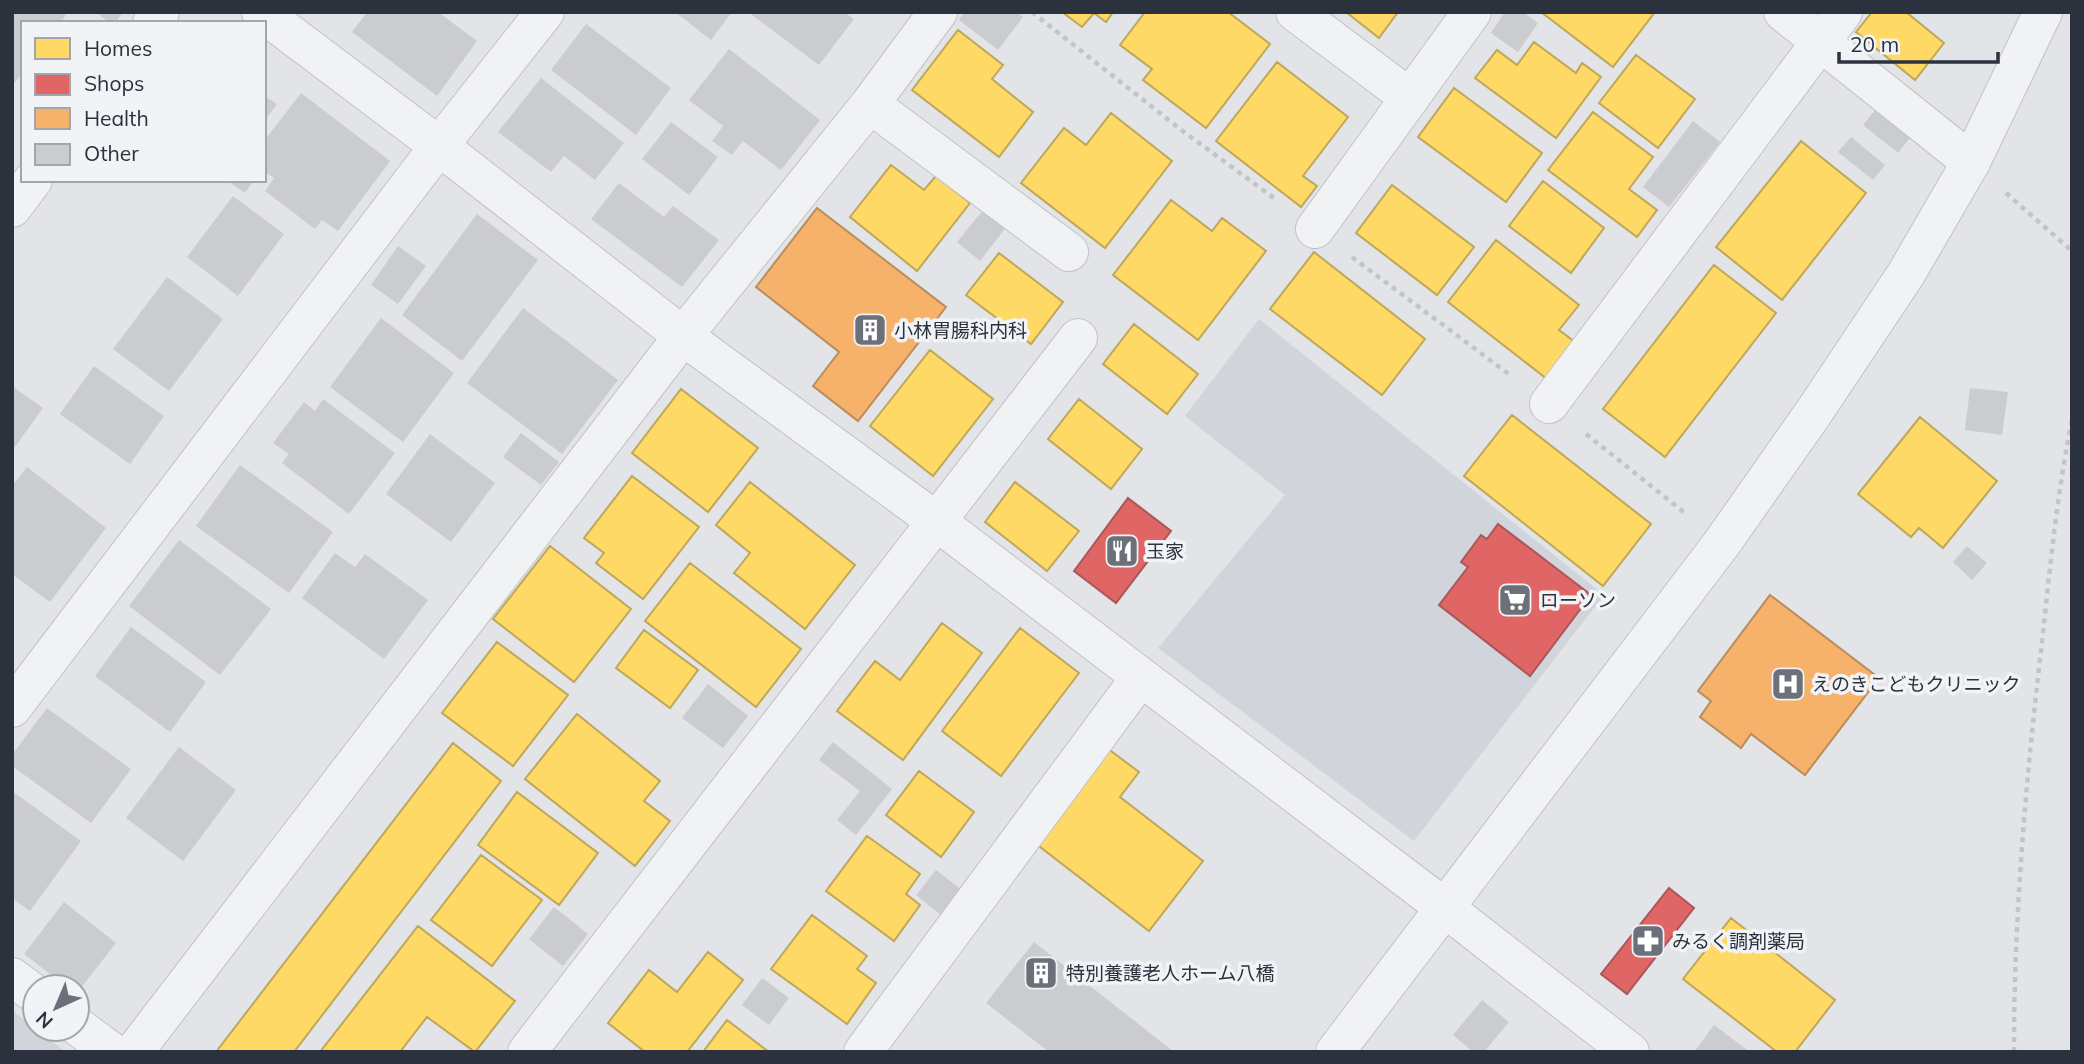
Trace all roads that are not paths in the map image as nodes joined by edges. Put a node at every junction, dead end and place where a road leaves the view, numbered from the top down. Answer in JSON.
{"nodes":[{"id":1,"x":261,"y":12,"type":"edge"},
{"id":2,"x":545,"y":12,"type":"edge"},
{"id":3,"x":938,"y":12,"type":"edge"},
{"id":4,"x":1295,"y":12,"type":"edge"},
{"id":5,"x":1472,"y":12,"type":"edge"},
{"id":6,"x":1783,"y":12,"type":"edge"},
{"id":7,"x":1843,"y":12,"type":"edge"},
{"id":8,"x":2043,"y":12,"type":"edge"},
{"id":9,"x":1821,"y":42,"type":"junction"},
{"id":10,"x":1410,"y":99,"type":"junction"},
{"id":11,"x":870,"y":104,"type":"junction"},
{"id":12,"x":439,"y":146,"type":"junction"},
{"id":13,"x":1971,"y":162,"type":"junction"},
{"id":14,"x":32,"y":182,"type":"edge"},
{"id":15,"x":12,"y":208,"type":"edge"},
{"id":16,"x":1315,"y":229,"type":"road end"},
{"id":17,"x":1069,"y":252,"type":"dead end"},
{"id":18,"x":683,"y":336,"type":"junction"},
{"id":19,"x":1078,"y":338,"type":"dead end"},
{"id":20,"x":1549,"y":404,"type":"road end"},
{"id":21,"x":936,"y":521,"type":"junction"},
{"id":22,"x":1140,"y":678,"type":"junction"},
{"id":23,"x":12,"y":708,"type":"edge"},
{"id":24,"x":1445,"y":908,"type":"junction"},
{"id":25,"x":91,"y":1036,"type":"edge"},
{"id":26,"x":112,"y":1052,"type":"edge"},
{"id":27,"x":134,"y":1052,"type":"edge"},
{"id":28,"x":527,"y":1052,"type":"edge"},
{"id":29,"x":863,"y":1052,"type":"edge"},
{"id":30,"x":1335,"y":1052,"type":"edge"},
{"id":31,"x":1630,"y":1052,"type":"edge"}],
"edges":[{"from":1,"to":12,"type":"street"},
{"from":2,"to":12,"type":"street"},
{"from":3,"to":11,"type":"street"},
{"from":4,"to":10,"type":"street"},
{"from":5,"to":10,"type":"street"},
{"from":6,"to":9,"type":"street"},
{"from":7,"to":9,"type":"street"},
{"from":8,"to":13,"type":"street"},
{"from":9,"to":13,"type":"street"},
{"from":9,"to":20,"type":"street"},
{"from":10,"to":16,"type":"street"},
{"from":11,"to":17,"type":"street"},
{"from":11,"to":18,"type":"street"},
{"from":12,"to":18,"type":"street"},
{"from":12,"to":23,"type":"street"},
{"from":13,"to":24,"type":"street"},
{"from":14,"to":15,"type":"street"},
{"from":18,"to":21,"type":"street"},
{"from":18,"to":27,"type":"street"},
{"from":19,"to":21,"type":"street"},
{"from":21,"to":22,"type":"street"},
{"from":21,"to":28,"type":"street"},
{"from":22,"to":24,"type":"street"},
{"from":22,"to":29,"type":"street"},
{"from":24,"to":30,"type":"street"},
{"from":24,"to":31,"type":"street"},
{"from":25,"to":26,"type":"street"}]}
